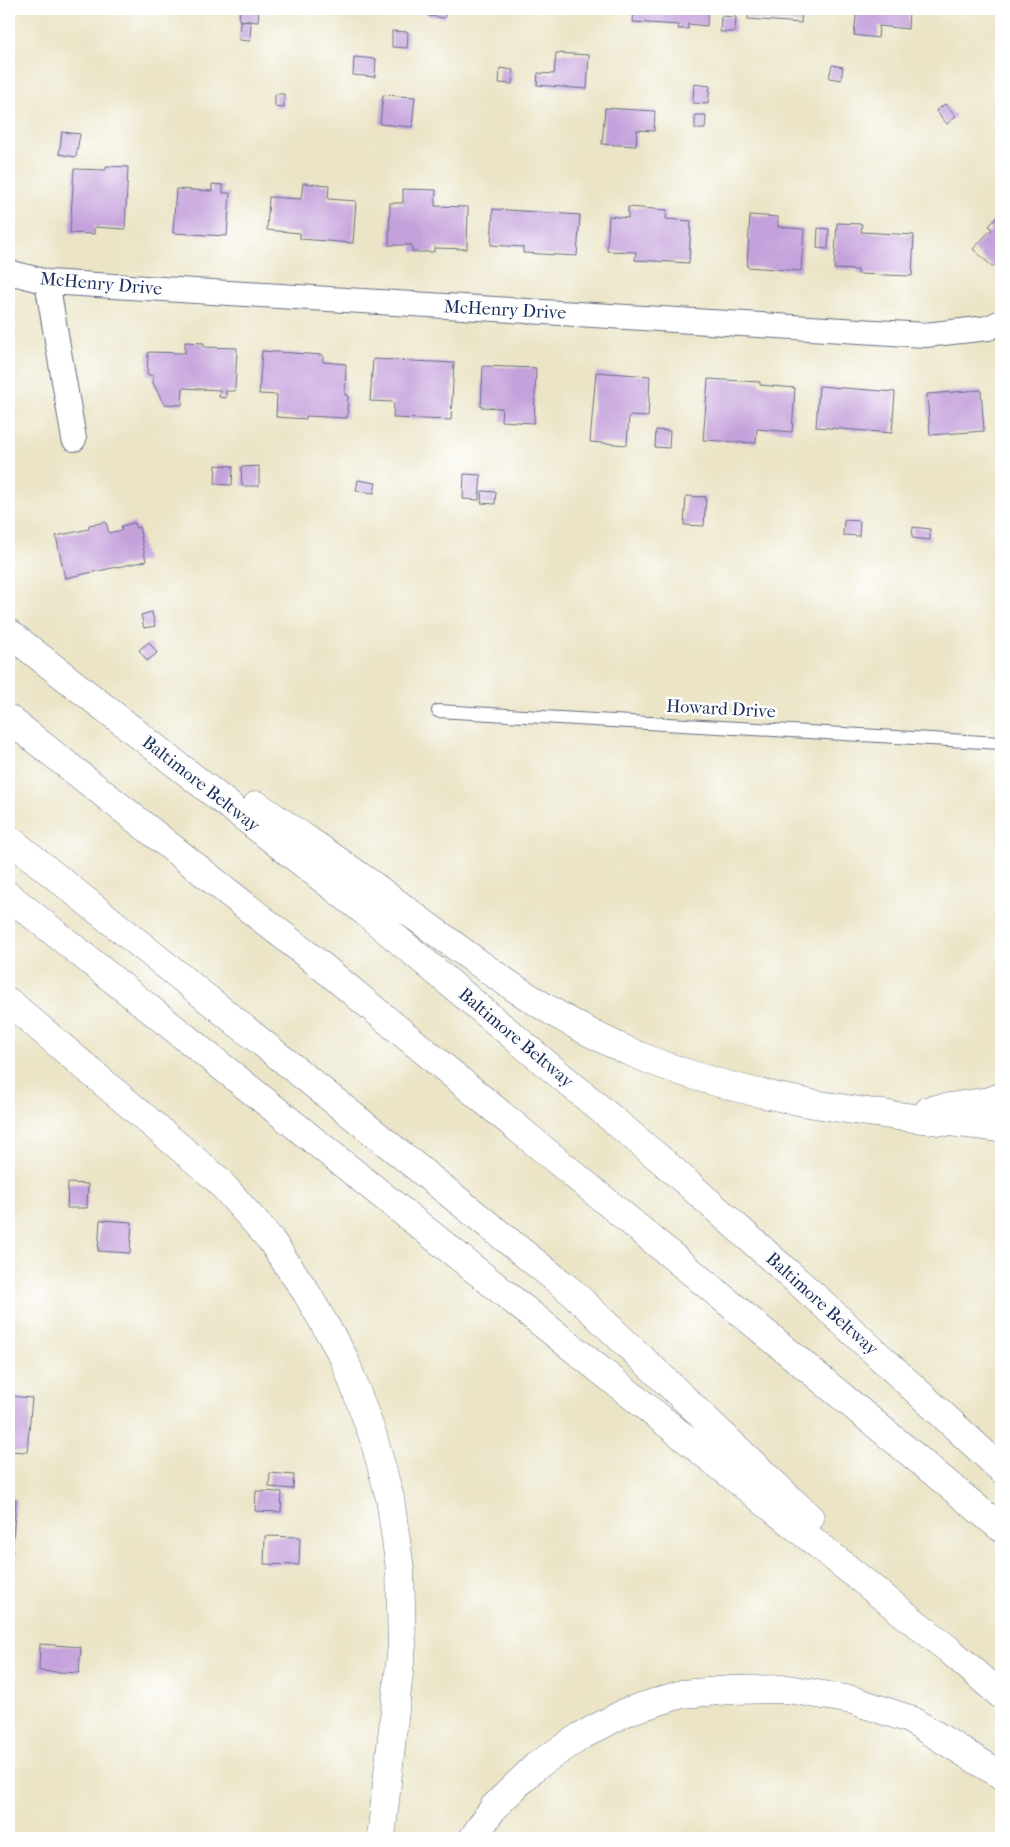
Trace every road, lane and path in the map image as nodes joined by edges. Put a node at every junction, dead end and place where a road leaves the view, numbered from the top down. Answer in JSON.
{"nodes":[{"id":1,"x":9,"y":272,"type":"edge"},
{"id":2,"x":48,"y":282,"type":"junction"},
{"id":3,"x":1001,"y":322,"type":"edge"},
{"id":4,"x":74,"y":439,"type":"dead end"},
{"id":5,"x":11,"y":634,"type":"edge"},
{"id":6,"x":438,"y":711,"type":"dead end"},
{"id":7,"x":9,"y":719,"type":"edge"},
{"id":8,"x":1001,"y":743,"type":"edge"},
{"id":9,"x":9,"y":838,"type":"edge"},
{"id":10,"x":9,"y":896,"type":"edge"},
{"id":11,"x":9,"y":1002,"type":"edge"},
{"id":12,"x":1001,"y":1096,"type":"edge"},
{"id":13,"x":892,"y":1116,"type":"junction"},
{"id":14,"x":1001,"y":1128,"type":"edge"},
{"id":15,"x":1001,"y":1470,"type":"edge"},
{"id":16,"x":1001,"y":1528,"type":"edge"},
{"id":17,"x":948,"y":1650,"type":"junction"},
{"id":18,"x":1001,"y":1694,"type":"edge"},
{"id":19,"x":1001,"y":1775,"type":"edge"},
{"id":20,"x":381,"y":1838,"type":"edge"},
{"id":21,"x":473,"y":1838,"type":"edge"}],
"edges":[{"from":1,"to":2,"type":"street","name":"McHenry Drive"},
{"from":2,"to":3,"type":"street","name":"McHenry Drive"},
{"from":2,"to":4,"type":"street"},
{"from":5,"to":13,"type":"highway"},
{"from":5,"to":15,"type":"highway","name":"Baltimore Beltway"},
{"from":6,"to":8,"type":"lane","name":"Howard Drive"},
{"from":7,"to":16,"type":"highway"},
{"from":9,"to":17,"type":"highway"},
{"from":10,"to":17,"type":"highway"},
{"from":11,"to":20,"type":"highway"},
{"from":12,"to":13,"type":"highway"},
{"from":13,"to":14,"type":"highway"},
{"from":17,"to":18,"type":"highway"},
{"from":19,"to":21,"type":"highway"}]}
